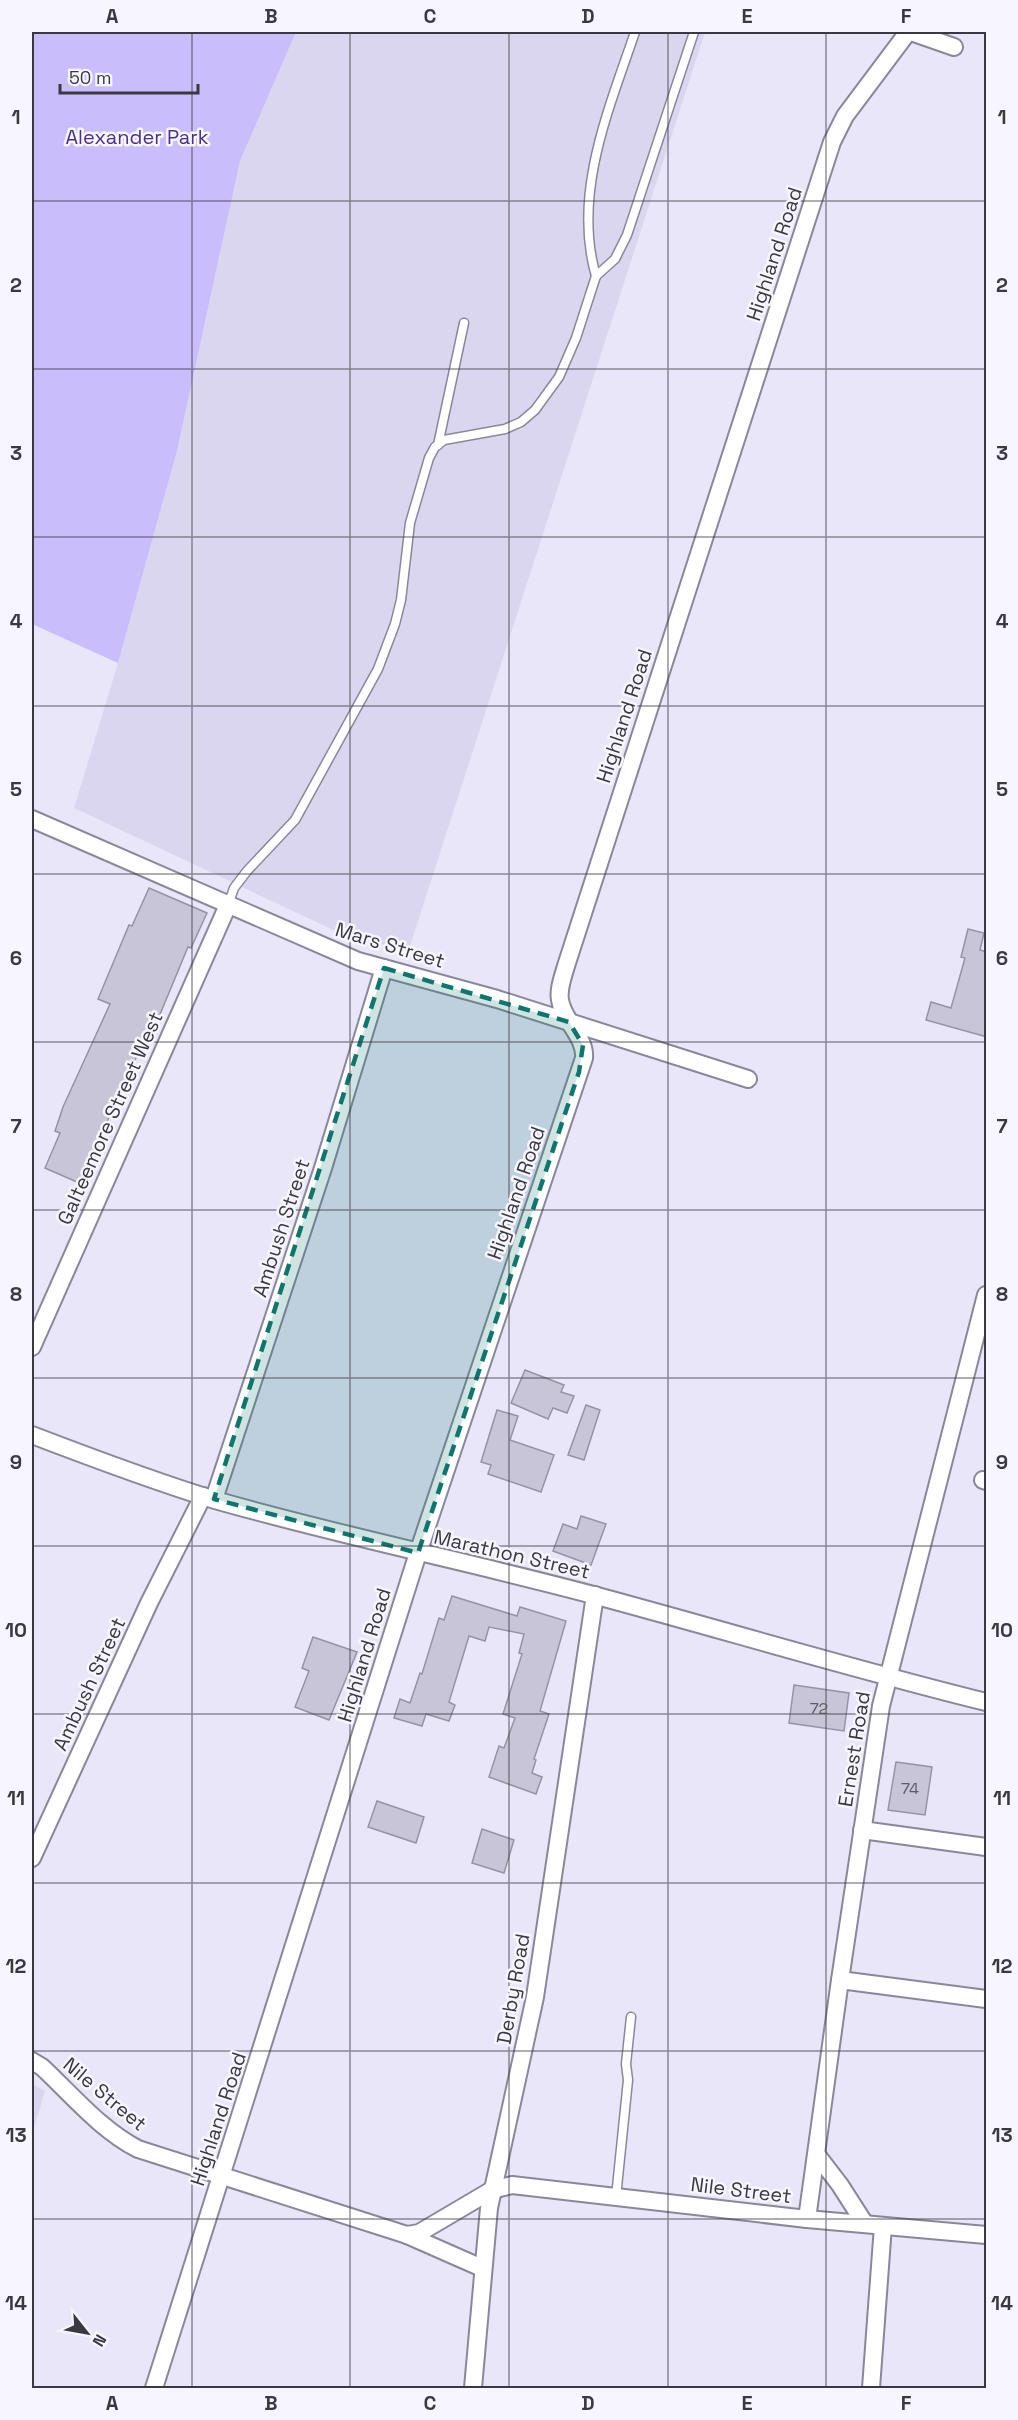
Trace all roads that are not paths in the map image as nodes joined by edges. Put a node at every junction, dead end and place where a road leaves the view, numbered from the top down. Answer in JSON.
{"nodes":[{"id":1,"x":635,"y":32,"type":"edge"},
{"id":2,"x":694,"y":32,"type":"edge"},
{"id":3,"x":909,"y":32,"type":"edge"},
{"id":4,"x":954,"y":47,"type":"dead end"},
{"id":5,"x":596,"y":276,"type":"junction"},
{"id":6,"x":464,"y":322,"type":"dead end"},
{"id":7,"x":438,"y":445,"type":"junction"},
{"id":8,"x":32,"y":820,"type":"edge"},
{"id":9,"x":228,"y":905,"type":"junction"},
{"id":10,"x":384,"y":968,"type":"junction"},
{"id":11,"x":568,"y":1022,"type":"junction"},
{"id":12,"x":748,"y":1079,"type":"dead end"},
{"id":13,"x":987,"y":1295,"type":"edge"},
{"id":14,"x":32,"y":1347,"type":"edge"},
{"id":15,"x":32,"y":1435,"type":"edge"},
{"id":16,"x":208,"y":1497,"type":"junction"},
{"id":17,"x":418,"y":1553,"type":"junction"},
{"id":18,"x":595,"y":1595,"type":"junction"},
{"id":19,"x":887,"y":1677,"type":"junction"},
{"id":20,"x":987,"y":1702,"type":"edge"},
{"id":21,"x":862,"y":1830,"type":"junction"},
{"id":22,"x":987,"y":1847,"type":"edge"},
{"id":23,"x":32,"y":1858,"type":"edge"},
{"id":24,"x":840,"y":1980,"type":"junction"},
{"id":25,"x":987,"y":1999,"type":"edge"},
{"id":26,"x":631,"y":2017,"type":"dead end"},
{"id":27,"x":37,"y":2064,"type":"edge"},
{"id":28,"x":817,"y":2155,"type":"junction"},
{"id":29,"x":222,"y":2177,"type":"junction"},
{"id":30,"x":492,"y":2190,"type":"junction"},
{"id":31,"x":616,"y":2197,"type":"junction"},
{"id":32,"x":807,"y":2219,"type":"junction"},
{"id":33,"x":865,"y":2224,"type":"junction"},
{"id":34,"x":883,"y":2226,"type":"junction"},
{"id":35,"x":407,"y":2235,"type":"junction"},
{"id":36,"x":987,"y":2235,"type":"edge"},
{"id":37,"x":482,"y":2268,"type":"junction"},
{"id":38,"x":154,"y":2388,"type":"edge"},
{"id":39,"x":473,"y":2388,"type":"edge"},
{"id":40,"x":871,"y":2388,"type":"edge"}],
"edges":[{"from":1,"to":5,"type":"lane"},
{"from":2,"to":5,"type":"lane"},
{"from":3,"to":4,"type":"street"},
{"from":3,"to":11,"type":"street","name":"Highland Road"},
{"from":5,"to":7,"type":"lane"},
{"from":6,"to":7,"type":"lane"},
{"from":7,"to":9,"type":"lane"},
{"from":8,"to":9,"type":"street","name":"Mars Street"},
{"from":9,"to":10,"type":"street","name":"Mars Street"},
{"from":9,"to":14,"type":"street","name":"Galteemore Street West"},
{"from":10,"to":11,"type":"street","name":"Mars Street"},
{"from":10,"to":16,"type":"street","name":"Ambush Street"},
{"from":11,"to":12,"type":"street","name":"Mars Street"},
{"from":11,"to":17,"type":"street","name":"Highland Road"},
{"from":13,"to":19,"type":"street","name":"Ernest Road"},
{"from":15,"to":16,"type":"street","name":"Marathon Street"},
{"from":16,"to":17,"type":"street","name":"Marathon Street"},
{"from":16,"to":23,"type":"street","name":"Ambush Street"},
{"from":17,"to":18,"type":"street","name":"Marathon Street"},
{"from":17,"to":29,"type":"street","name":"Highland Road"},
{"from":18,"to":19,"type":"street","name":"Marathon Street"},
{"from":18,"to":30,"type":"street","name":"Derby Road"},
{"from":19,"to":20,"type":"street","name":"Marathon Street"},
{"from":19,"to":21,"type":"street","name":"Ernest Road"},
{"from":21,"to":22,"type":"street"},
{"from":21,"to":24,"type":"street","name":"Ernest Road"},
{"from":24,"to":25,"type":"street"},
{"from":24,"to":28,"type":"street","name":"Ernest Road"},
{"from":26,"to":31,"type":"lane"},
{"from":27,"to":29,"type":"street","name":"Nile Street"},
{"from":28,"to":32,"type":"street","name":"Ernest Road"},
{"from":28,"to":33,"type":"street"},
{"from":29,"to":35,"type":"street","name":"Nile Street"},
{"from":29,"to":38,"type":"street","name":"Highland Road"},
{"from":30,"to":31,"type":"street","name":"Nile Street"},
{"from":30,"to":35,"type":"street"},
{"from":30,"to":37,"type":"street","name":"Derby Road"},
{"from":31,"to":32,"type":"street","name":"Nile Street"},
{"from":32,"to":33,"type":"street","name":"Nile Street"},
{"from":33,"to":34,"type":"street","name":"Nile Street"},
{"from":34,"to":36,"type":"street","name":"Nile Street"},
{"from":34,"to":40,"type":"street"},
{"from":35,"to":37,"type":"street","name":"Nile Street"},
{"from":37,"to":39,"type":"street","name":"Derby Road"}]}
